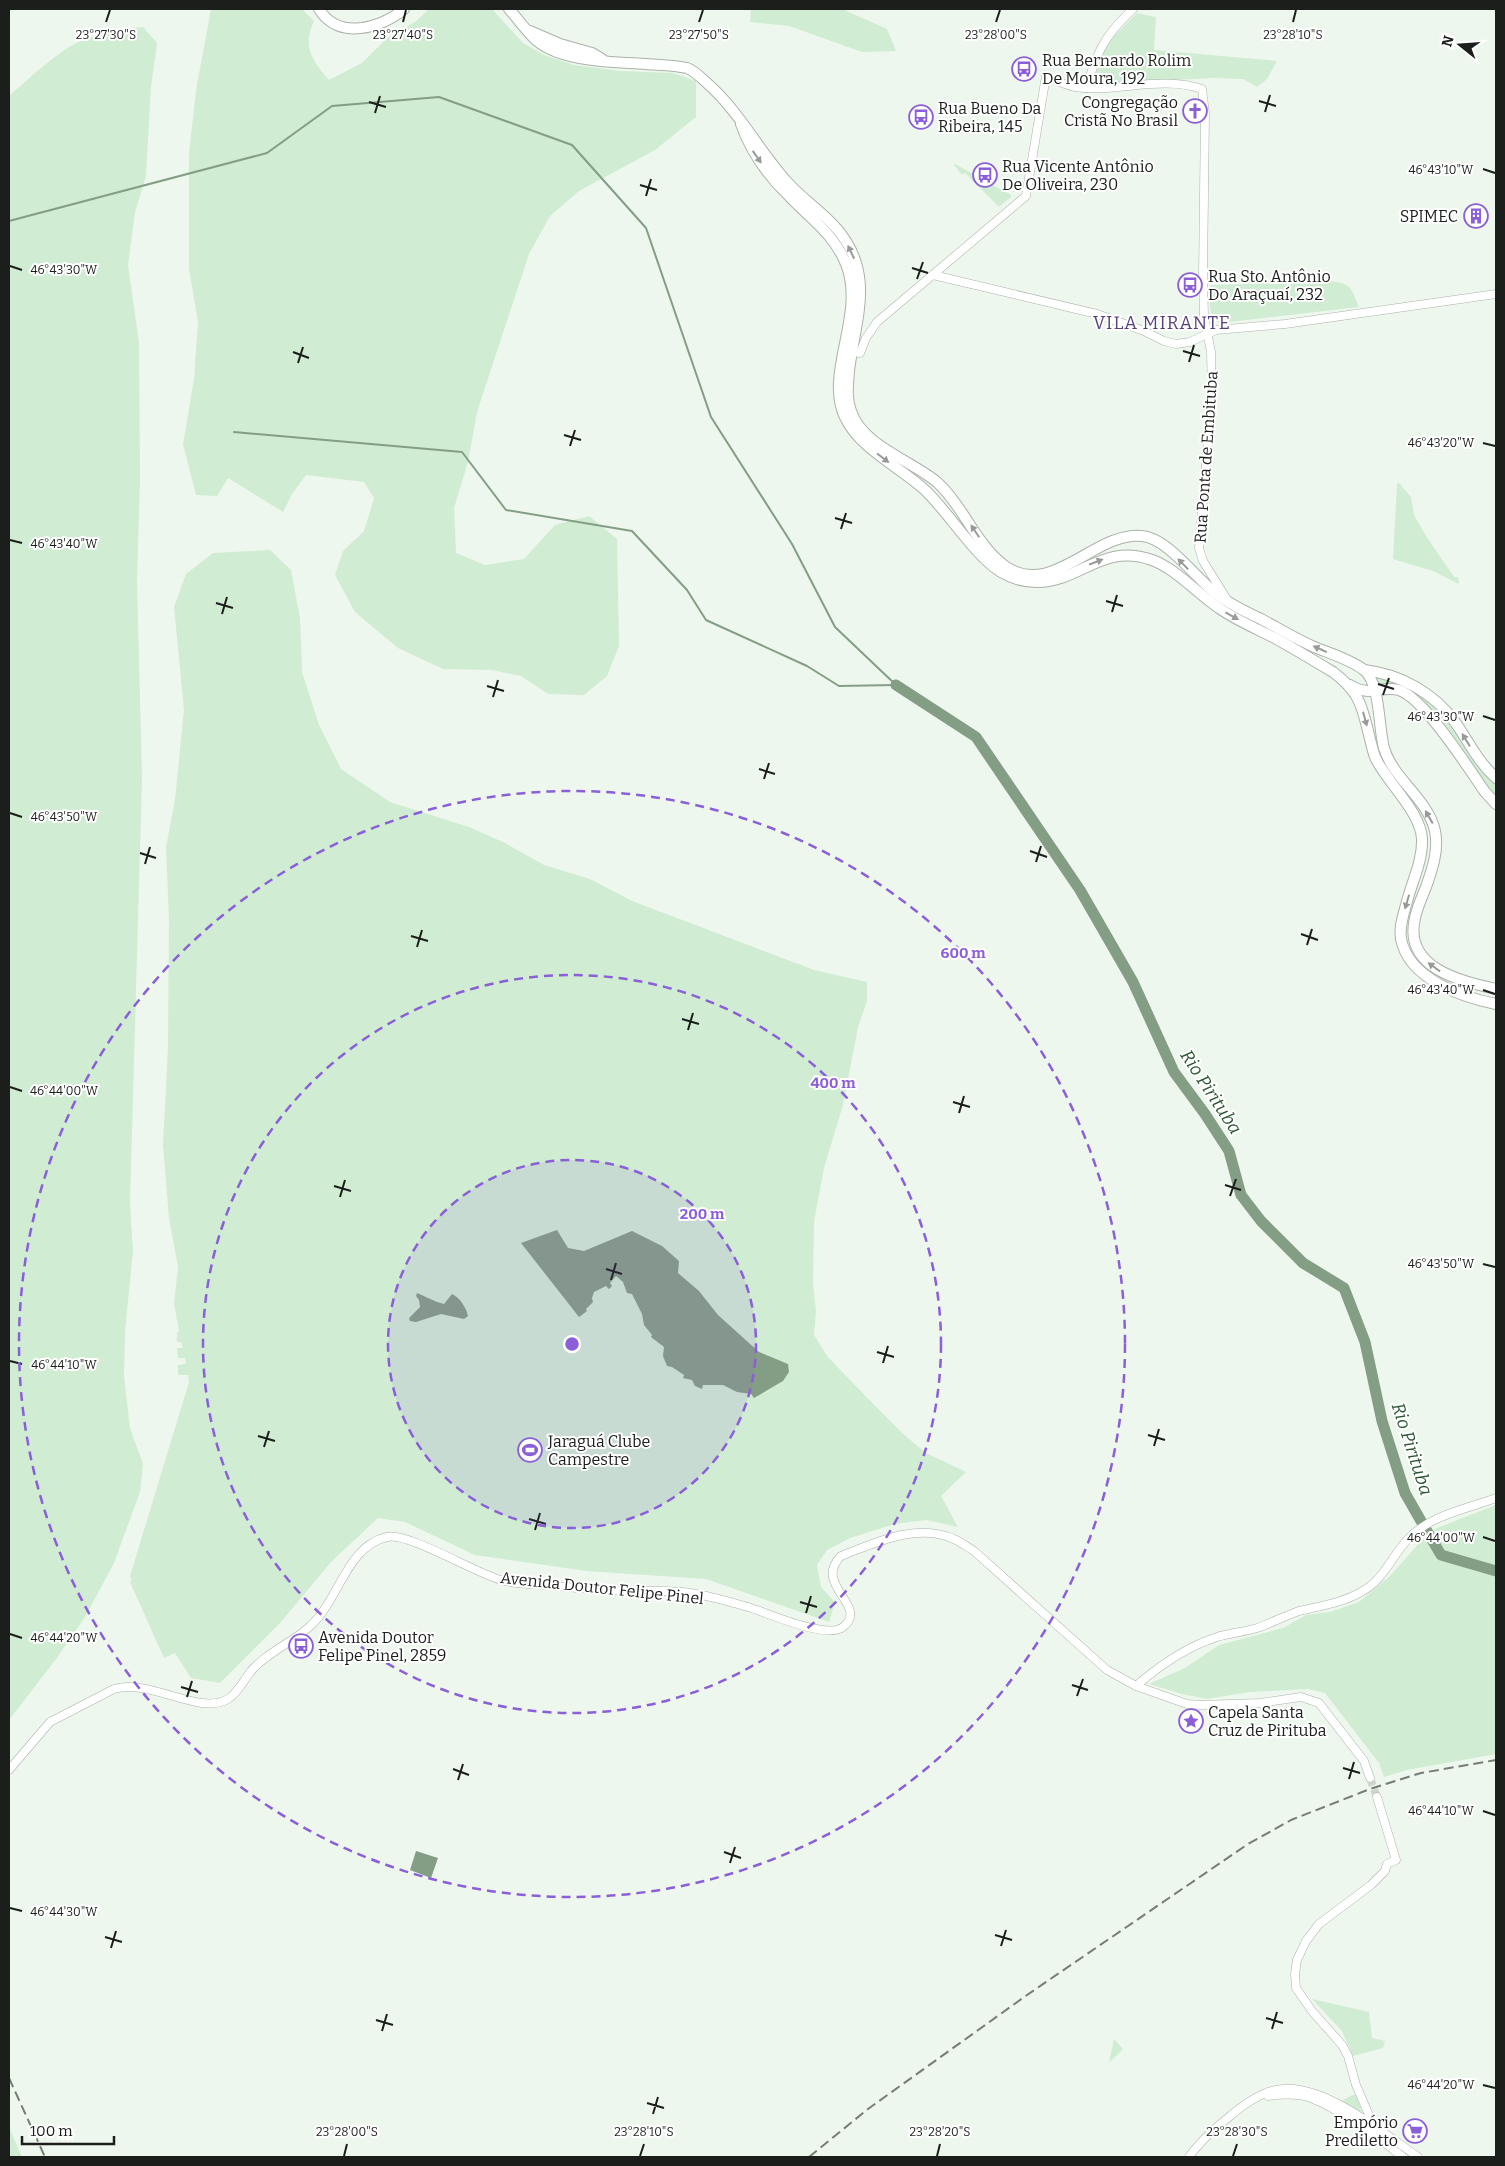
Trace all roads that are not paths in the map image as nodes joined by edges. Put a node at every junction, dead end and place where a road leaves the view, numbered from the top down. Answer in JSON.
{"nodes":[{"id":1,"x":319,"y":9,"type":"edge"},
{"id":2,"x":404,"y":9,"type":"edge"},
{"id":3,"x":509,"y":9,"type":"edge"},
{"id":4,"x":1133,"y":9,"type":"edge"},
{"id":5,"x":1086,"y":88,"type":"junction"},
{"id":6,"x":737,"y":113,"type":"junction"},
{"id":7,"x":768,"y":171,"type":"junction"},
{"id":8,"x":782,"y":175,"type":"junction"},
{"id":9,"x":782,"y":189,"type":"junction"},
{"id":10,"x":933,"y":275,"type":"junction"},
{"id":11,"x":1496,"y":294,"type":"edge"},
{"id":12,"x":1208,"y":334,"type":"junction"},
{"id":13,"x":852,"y":352,"type":"junction"},
{"id":14,"x":1126,"y":536,"type":"junction"},
{"id":15,"x":1158,"y":540,"type":"junction"},
{"id":16,"x":1126,"y":554,"type":"junction"},
{"id":17,"x":1149,"y":559,"type":"junction"},
{"id":18,"x":1228,"y":603,"type":"junction"},
{"id":19,"x":1354,"y":664,"type":"junction"},
{"id":20,"x":1364,"y":670,"type":"junction"},
{"id":21,"x":1348,"y":683,"type":"junction"},
{"id":22,"x":1405,"y":688,"type":"junction"},
{"id":23,"x":1375,"y":692,"type":"junction"},
{"id":24,"x":1496,"y":778,"type":"edge"},
{"id":25,"x":1496,"y":804,"type":"edge"},
{"id":26,"x":1496,"y":989,"type":"edge"},
{"id":27,"x":1496,"y":1004,"type":"edge"},
{"id":28,"x":1496,"y":1498,"type":"edge"},
{"id":29,"x":1136,"y":1686,"type":"junction"},
{"id":30,"x":9,"y":1770,"type":"edge"},
{"id":31,"x":1370,"y":1778,"type":"tunnel mouth"},
{"id":32,"x":1377,"y":1797,"type":"tunnel mouth"},
{"id":33,"x":1369,"y":2115,"type":"junction"},
{"id":34,"x":1370,"y":2129,"type":"junction"},
{"id":35,"x":1380,"y":2131,"type":"junction"},
{"id":36,"x":1189,"y":2157,"type":"edge"},
{"id":37,"x":1403,"y":2157,"type":"edge"},
{"id":38,"x":1418,"y":2157,"type":"edge"}],
"edges":[{"from":1,"to":2,"type":"main road"},
{"from":3,"to":6,"type":"main road"},
{"from":4,"to":5,"type":"street"},
{"from":5,"to":10,"type":"street"},
{"from":5,"to":12,"type":"street","name":"Rua Ponta de Embituba"},
{"from":6,"to":7,"type":"main road","one_way":true},
{"from":6,"to":8,"type":"main road"},
{"from":7,"to":8,"type":"main road"},
{"from":7,"to":9,"type":"main road"},
{"from":8,"to":9,"type":"main road"},
{"from":13,"to":8,"type":"main road","one_way":true},
{"from":9,"to":13,"type":"main road"},
{"from":10,"to":12,"type":"street"},
{"from":10,"to":13,"type":"street"},
{"from":11,"to":12,"type":"street"},
{"from":12,"to":18,"type":"street","name":"Rua Ponta de Embituba"},
{"from":14,"to":13,"type":"main road","one_way":true},
{"from":13,"to":16,"type":"main road","one_way":true},
{"from":14,"to":15,"type":"main road"},
{"from":14,"to":16,"type":"main road"},
{"from":15,"to":17,"type":"main road"},
{"from":18,"to":15,"type":"main road","one_way":true},
{"from":16,"to":17,"type":"main road"},
{"from":17,"to":21,"type":"main road","one_way":true},
{"from":19,"to":18,"type":"main road","one_way":true},
{"from":19,"to":20,"type":"main road"},
{"from":19,"to":21,"type":"main road"},
{"from":20,"to":22,"type":"main road"},
{"from":20,"to":23,"type":"main road"},
{"from":21,"to":23,"type":"main road"},
{"from":21,"to":27,"type":"main road","one_way":true},
{"from":22,"to":23,"type":"main road"},
{"from":24,"to":22,"type":"main road","one_way":true},
{"from":22,"to":25,"type":"main road"},
{"from":26,"to":23,"type":"main road","one_way":true},
{"from":28,"to":29,"type":"street"},
{"from":29,"to":30,"type":"street","name":"Avenida Doutor Felipe Pinel"},
{"from":29,"to":31,"type":"street"},
{"from":32,"to":33,"type":"street"},
{"from":33,"to":34,"type":"street"},
{"from":33,"to":35,"type":"street"},
{"from":34,"to":35,"type":"street"},
{"from":34,"to":36,"type":"street"},
{"from":34,"to":37,"type":"street"},
{"from":35,"to":38,"type":"street"}]}
